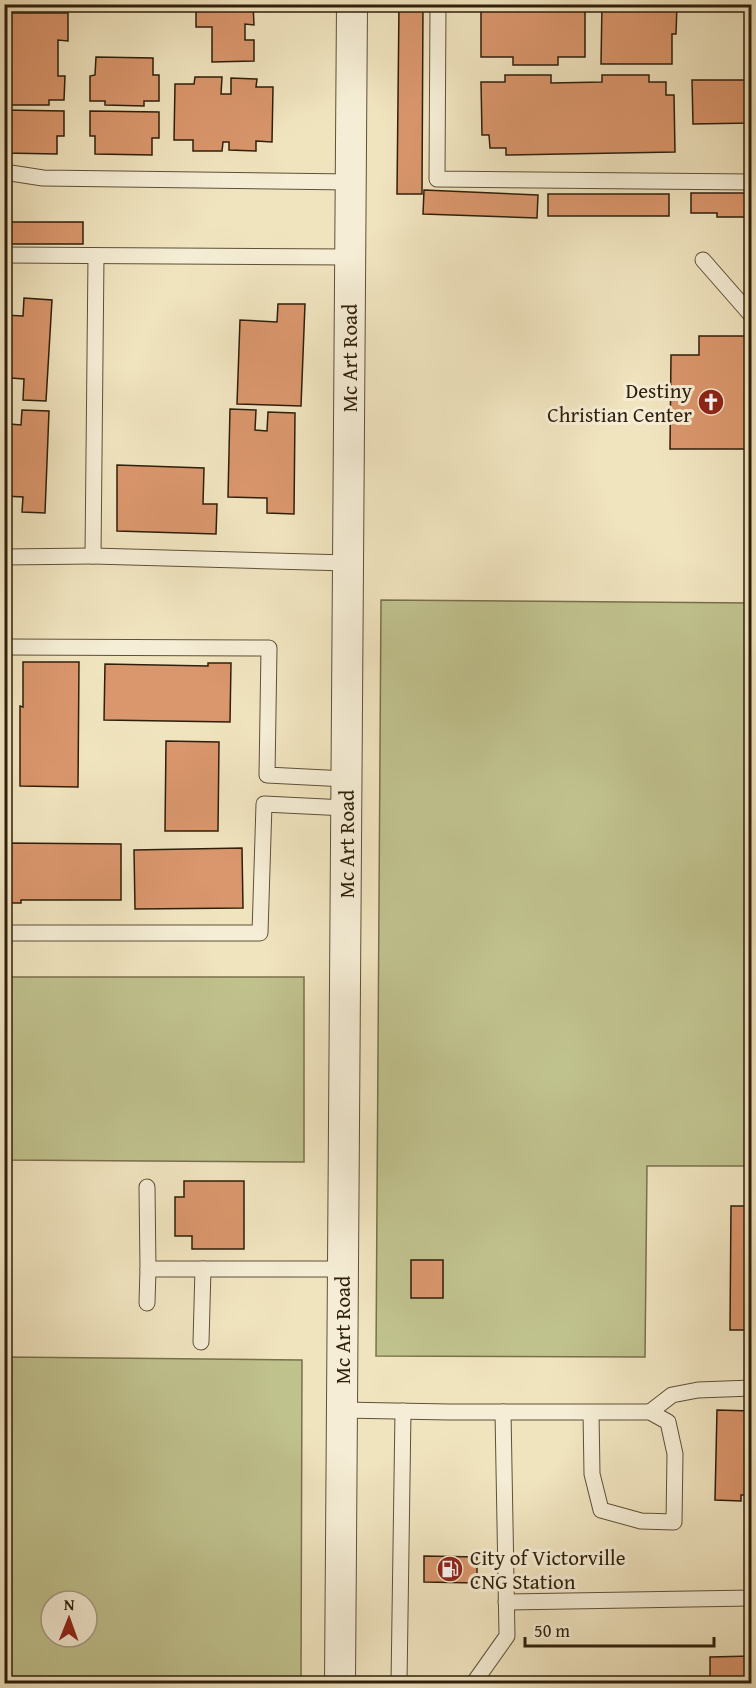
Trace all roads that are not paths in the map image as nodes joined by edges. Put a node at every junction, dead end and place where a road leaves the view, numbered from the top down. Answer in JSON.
{"nodes":[{"id":1,"x":352,"y":4,"type":"edge"},
{"id":2,"x":438,"y":4,"type":"edge"},
{"id":3,"x":4,"y":172,"type":"edge"},
{"id":4,"x":350,"y":182,"type":"junction"},
{"id":5,"x":752,"y":182,"type":"edge"},
{"id":6,"x":4,"y":255,"type":"edge"},
{"id":7,"x":96,"y":255,"type":"junction"},
{"id":8,"x":350,"y":257,"type":"junction"},
{"id":9,"x":703,"y":260,"type":"dead end"},
{"id":10,"x":752,"y":316,"type":"edge"},
{"id":11,"x":93,"y":556,"type":"junction"},
{"id":12,"x":4,"y":557,"type":"edge"},
{"id":13,"x":348,"y":563,"type":"junction"},
{"id":14,"x":4,"y":647,"type":"edge"},
{"id":15,"x":346,"y":793,"type":"junction"},
{"id":16,"x":4,"y":933,"type":"edge"},
{"id":17,"x":147,"y":1187,"type":"dead end"},
{"id":18,"x":148,"y":1269,"type":"junction"},
{"id":19,"x":203,"y":1269,"type":"junction"},
{"id":20,"x":342,"y":1269,"type":"junction"},
{"id":21,"x":147,"y":1303,"type":"dead end"},
{"id":22,"x":201,"y":1342,"type":"dead end"},
{"id":23,"x":752,"y":1389,"type":"edge"},
{"id":24,"x":342,"y":1410,"type":"junction"},
{"id":25,"x":403,"y":1411,"type":"junction"},
{"id":26,"x":503,"y":1412,"type":"junction"},
{"id":27,"x":591,"y":1412,"type":"junction"},
{"id":28,"x":650,"y":1412,"type":"junction"},
{"id":29,"x":752,"y":1598,"type":"edge"},
{"id":30,"x":506,"y":1602,"type":"junction"},
{"id":31,"x":340,"y":1683,"type":"edge"},
{"id":32,"x":399,"y":1683,"type":"edge"},
{"id":33,"x":473,"y":1683,"type":"edge"}],
"edges":[{"from":1,"to":4,"type":"street","name":"Mc Art Road"},
{"from":2,"to":5,"type":"lane"},
{"from":3,"to":4,"type":"lane"},
{"from":4,"to":8,"type":"street","name":"Mc Art Road"},
{"from":6,"to":7,"type":"lane"},
{"from":7,"to":8,"type":"lane"},
{"from":7,"to":11,"type":"lane"},
{"from":8,"to":13,"type":"street","name":"Mc Art Road"},
{"from":9,"to":10,"type":"lane"},
{"from":11,"to":12,"type":"lane"},
{"from":11,"to":13,"type":"lane"},
{"from":13,"to":15,"type":"street","name":"Mc Art Road"},
{"from":14,"to":15,"type":"lane"},
{"from":15,"to":16,"type":"lane"},
{"from":15,"to":20,"type":"street","name":"Mc Art Road"},
{"from":17,"to":18,"type":"lane"},
{"from":18,"to":19,"type":"lane"},
{"from":18,"to":21,"type":"lane"},
{"from":19,"to":20,"type":"lane"},
{"from":19,"to":22,"type":"lane"},
{"from":20,"to":24,"type":"street","name":"Mc Art Road"},
{"from":23,"to":28,"type":"lane"},
{"from":24,"to":25,"type":"lane"},
{"from":24,"to":31,"type":"street","name":"Mc Art Road"},
{"from":25,"to":26,"type":"lane"},
{"from":25,"to":32,"type":"lane"},
{"from":26,"to":27,"type":"lane"},
{"from":26,"to":30,"type":"lane"},
{"from":27,"to":28,"type":"lane"},
{"from":27,"to":28,"type":"lane"},
{"from":29,"to":30,"type":"lane"},
{"from":30,"to":33,"type":"lane"}]}
